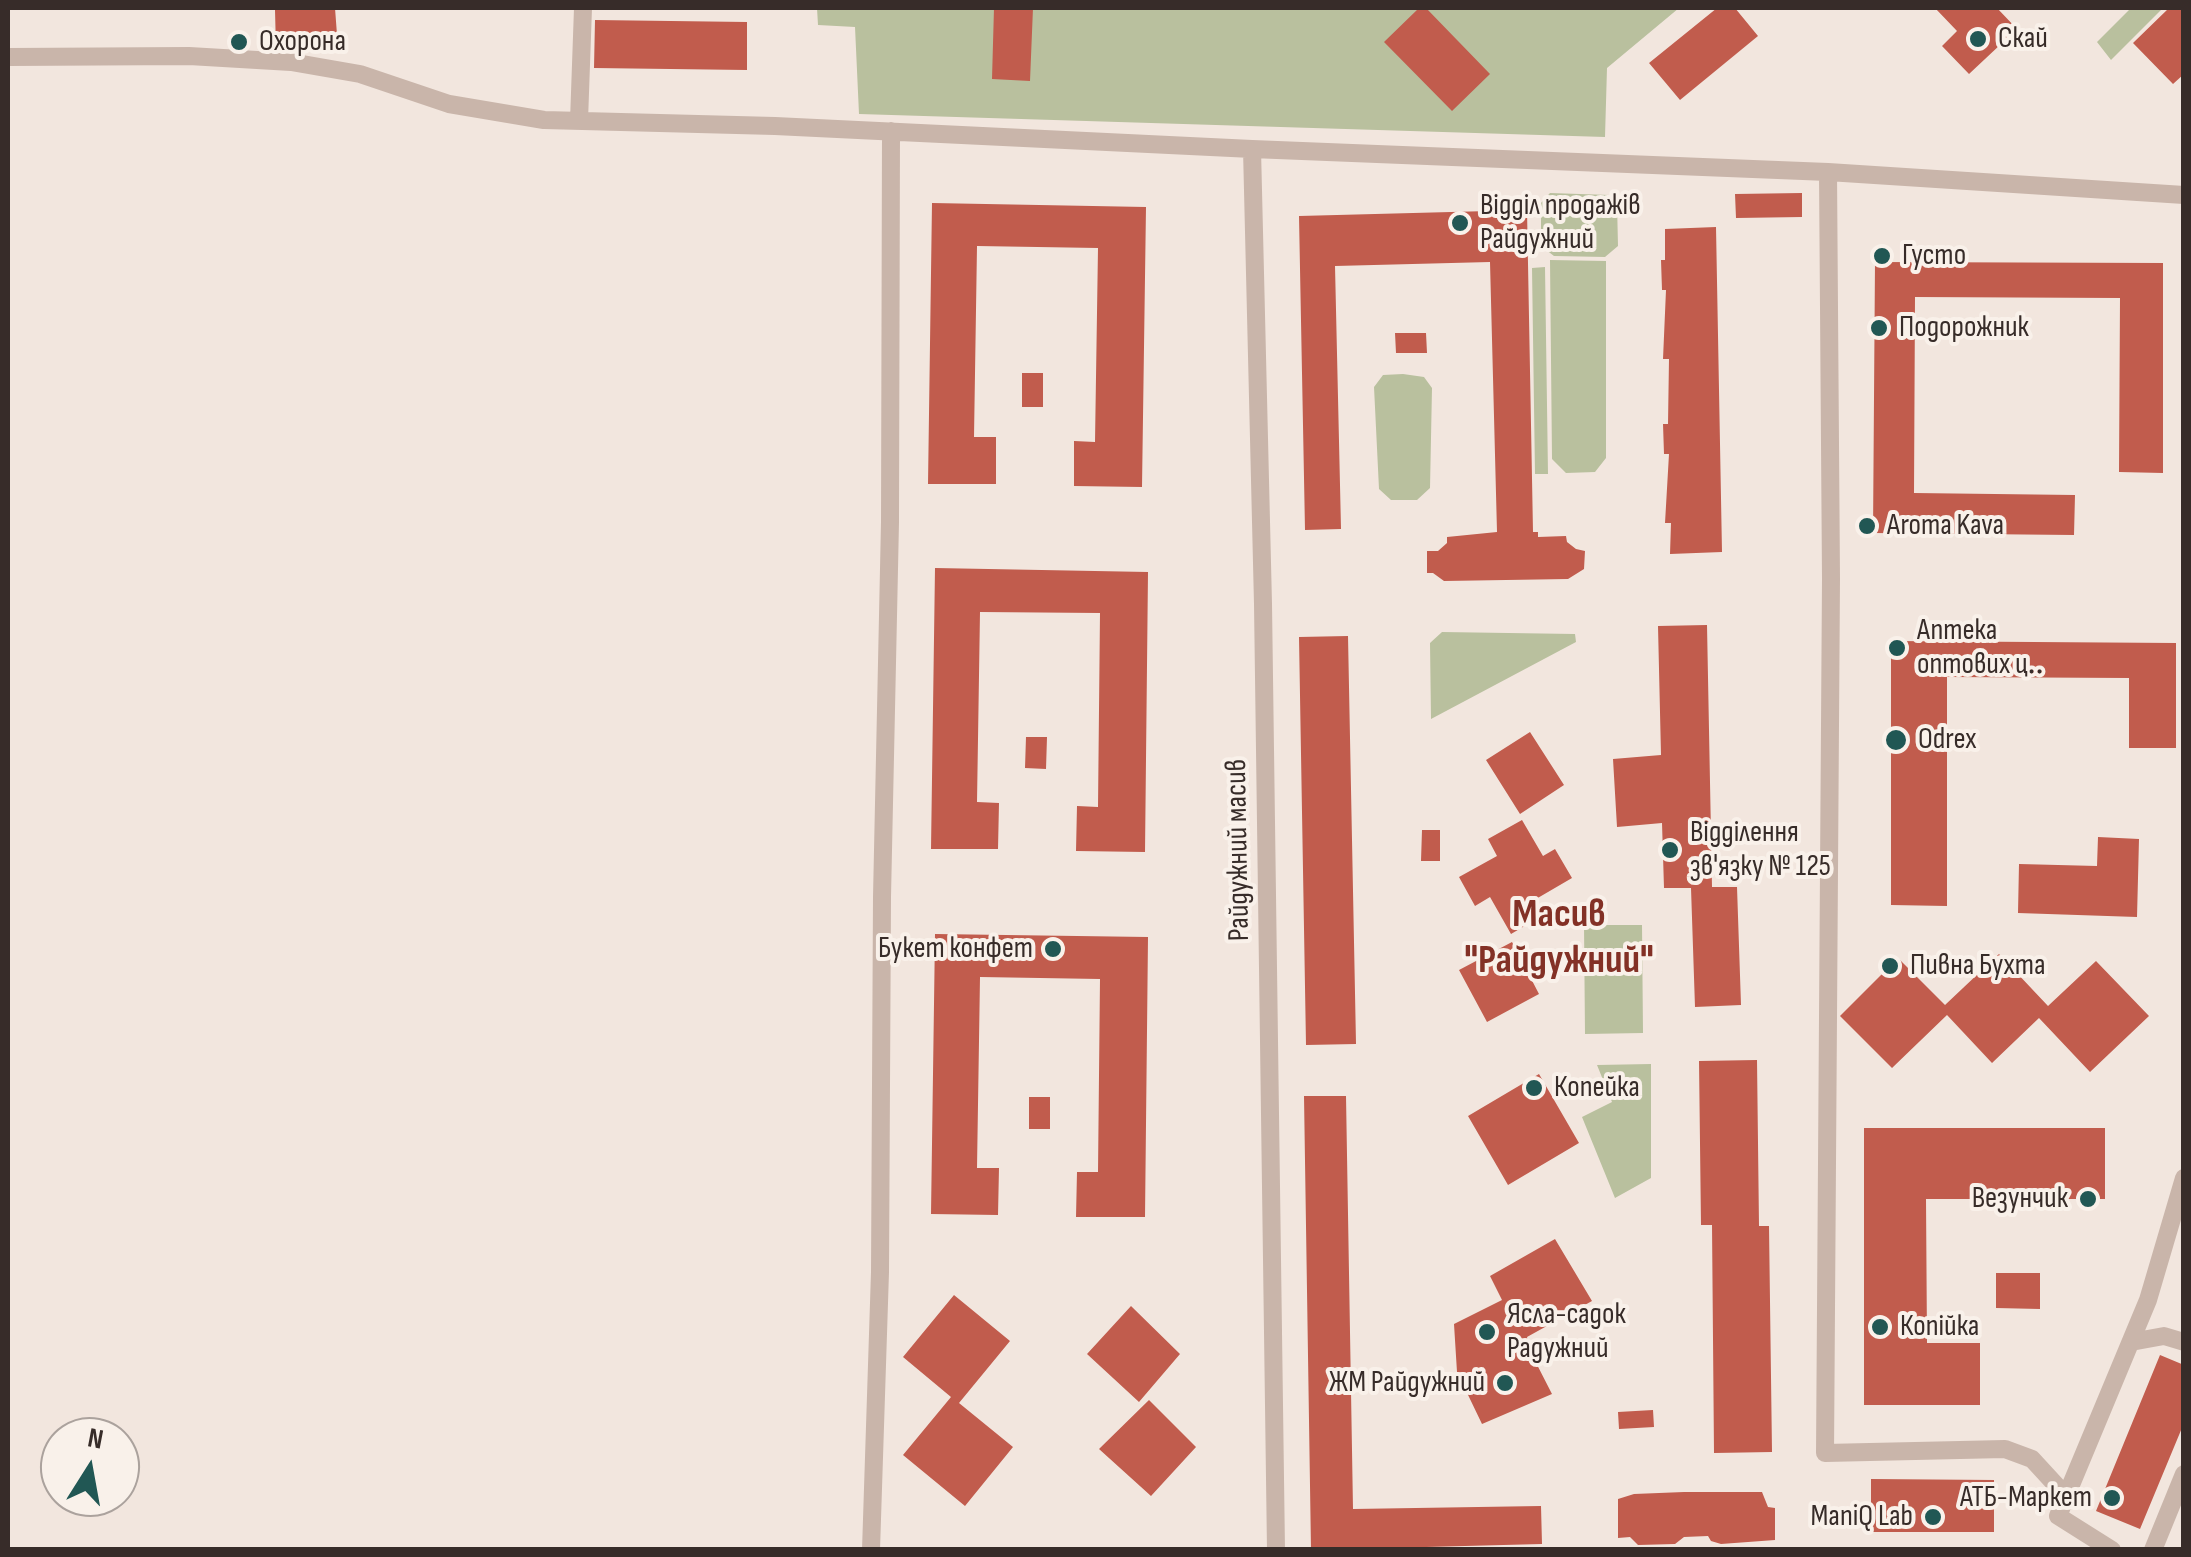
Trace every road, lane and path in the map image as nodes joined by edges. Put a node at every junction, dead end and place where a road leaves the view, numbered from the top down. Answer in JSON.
{"nodes":[{"id":1,"x":582,"y":8,"type":"edge"},
{"id":2,"x":8,"y":57,"type":"edge"},
{"id":3,"x":580,"y":120,"type":"junction"},
{"id":4,"x":891,"y":131,"type":"junction"},
{"id":5,"x":1252,"y":149,"type":"junction"},
{"id":6,"x":1828,"y":172,"type":"junction"},
{"id":7,"x":2184,"y":195,"type":"edge"},
{"id":8,"x":2184,"y":1178,"type":"edge"},
{"id":9,"x":2131,"y":1342,"type":"junction"},
{"id":10,"x":2184,"y":1342,"type":"edge"},
{"id":11,"x":2184,"y":1474,"type":"edge"},
{"id":12,"x":2066,"y":1496,"type":"junction"},
{"id":13,"x":871,"y":1550,"type":"edge"},
{"id":14,"x":1276,"y":1550,"type":"edge"},
{"id":15,"x":2112,"y":1550,"type":"edge"},
{"id":16,"x":2153,"y":1550,"type":"edge"}],
"edges":[{"from":1,"to":3,"type":"street"},
{"from":2,"to":3,"type":"street"},
{"from":3,"to":4,"type":"street"},
{"from":4,"to":5,"type":"street"},
{"from":4,"to":13,"type":"street"},
{"from":5,"to":6,"type":"street"},
{"from":5,"to":14,"type":"street","name":"Райдужний масив"},
{"from":6,"to":7,"type":"street"},
{"from":6,"to":12,"type":"street"},
{"from":8,"to":9,"type":"street"},
{"from":9,"to":10,"type":"street"},
{"from":9,"to":12,"type":"street"},
{"from":11,"to":16,"type":"street"},
{"from":12,"to":15,"type":"street"}]}
